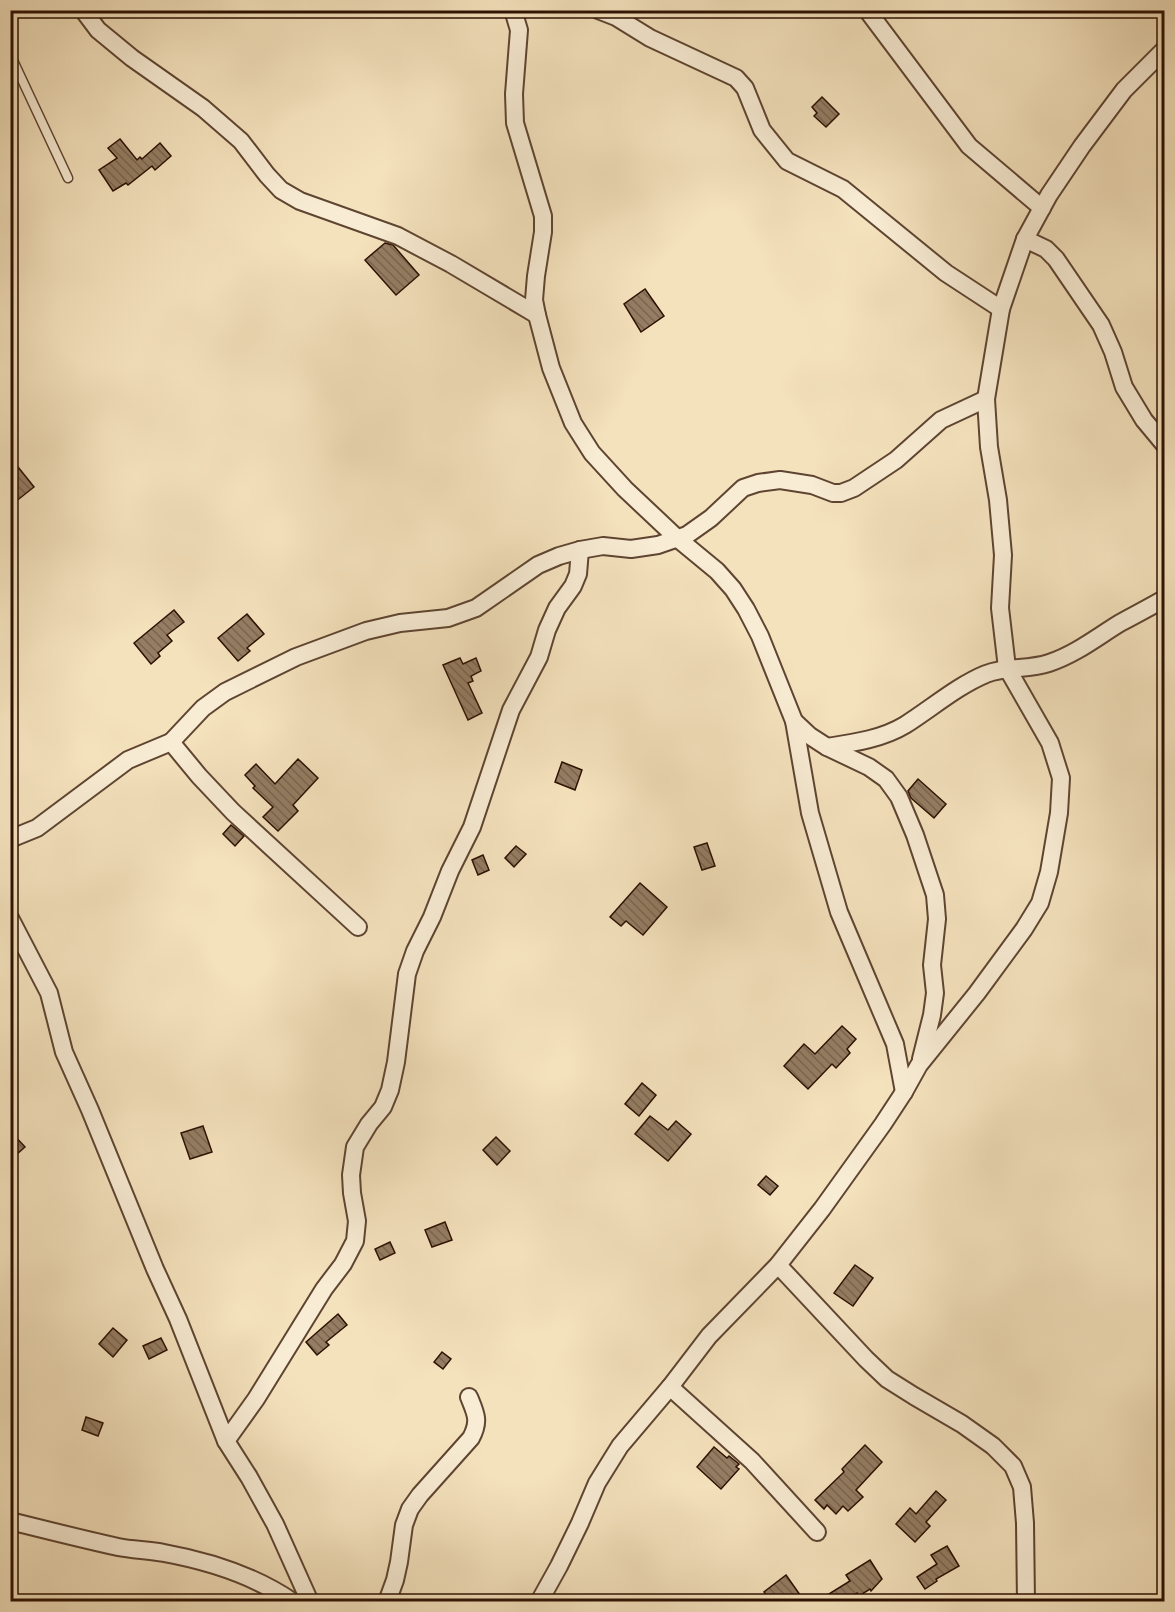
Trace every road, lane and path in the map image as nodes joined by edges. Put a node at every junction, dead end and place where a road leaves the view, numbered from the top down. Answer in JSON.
{"nodes":[{"id":1,"x":83,"y":10,"type":"edge"},
{"id":2,"x":513,"y":10,"type":"edge"},
{"id":3,"x":598,"y":10,"type":"edge"},
{"id":4,"x":867,"y":10,"type":"edge"},
{"id":5,"x":1164,"y":50,"type":"edge"},
{"id":6,"x":10,"y":54,"type":"edge"},
{"id":7,"x":68,"y":178,"type":"dead end"},
{"id":8,"x":1042,"y":208,"type":"junction"},
{"id":9,"x":1025,"y":239,"type":"junction"},
{"id":10,"x":1001,"y":309,"type":"junction"},
{"id":11,"x":537,"y":315,"type":"junction"},
{"id":12,"x":986,"y":399,"type":"junction"},
{"id":13,"x":1164,"y":444,"type":"edge"},
{"id":14,"x":677,"y":538,"type":"junction"},
{"id":15,"x":580,"y":550,"type":"junction"},
{"id":16,"x":1164,"y":599,"type":"edge"},
{"id":17,"x":1007,"y":668,"type":"junction"},
{"id":18,"x":794,"y":722,"type":"junction"},
{"id":19,"x":171,"y":742,"type":"junction"},
{"id":20,"x":827,"y":747,"type":"junction"},
{"id":21,"x":10,"y":839,"type":"edge"},
{"id":22,"x":10,"y":918,"type":"edge"},
{"id":23,"x":358,"y":927,"type":"dead end"},
{"id":24,"x":920,"y":1065,"type":"junction"},
{"id":25,"x":904,"y":1092,"type":"junction"},
{"id":26,"x":778,"y":1265,"type":"junction"},
{"id":27,"x":670,"y":1387,"type":"junction"},
{"id":28,"x":469,"y":1397,"type":"dead end"},
{"id":29,"x":226,"y":1442,"type":"junction"},
{"id":30,"x":10,"y":1521,"type":"edge"},
{"id":31,"x":817,"y":1532,"type":"dead end"},
{"id":32,"x":292,"y":1602,"type":"edge"},
{"id":33,"x":310,"y":1602,"type":"edge"},
{"id":34,"x":387,"y":1602,"type":"edge"},
{"id":35,"x":539,"y":1602,"type":"edge"},
{"id":36,"x":1026,"y":1602,"type":"edge"}],
"edges":[{"from":1,"to":11,"type":"street"},
{"from":2,"to":11,"type":"street"},
{"from":3,"to":10,"type":"street"},
{"from":4,"to":8,"type":"street"},
{"from":5,"to":8,"type":"street"},
{"from":6,"to":7,"type":"lane"},
{"from":8,"to":9,"type":"street"},
{"from":9,"to":10,"type":"street"},
{"from":9,"to":13,"type":"street"},
{"from":10,"to":12,"type":"street"},
{"from":11,"to":14,"type":"street"},
{"from":12,"to":14,"type":"street"},
{"from":12,"to":17,"type":"street"},
{"from":14,"to":15,"type":"street"},
{"from":14,"to":18,"type":"street"},
{"from":15,"to":19,"type":"street"},
{"from":15,"to":29,"type":"street"},
{"from":16,"to":17,"type":"street"},
{"from":17,"to":20,"type":"street"},
{"from":17,"to":24,"type":"street"},
{"from":18,"to":20,"type":"street"},
{"from":18,"to":25,"type":"street"},
{"from":19,"to":21,"type":"street"},
{"from":19,"to":23,"type":"street"},
{"from":20,"to":24,"type":"street"},
{"from":22,"to":29,"type":"street"},
{"from":24,"to":25,"type":"street"},
{"from":25,"to":26,"type":"street"},
{"from":26,"to":27,"type":"street"},
{"from":26,"to":36,"type":"street"},
{"from":27,"to":31,"type":"street"},
{"from":27,"to":35,"type":"street"},
{"from":28,"to":34,"type":"street"},
{"from":29,"to":33,"type":"street"},
{"from":30,"to":32,"type":"street"}]}
